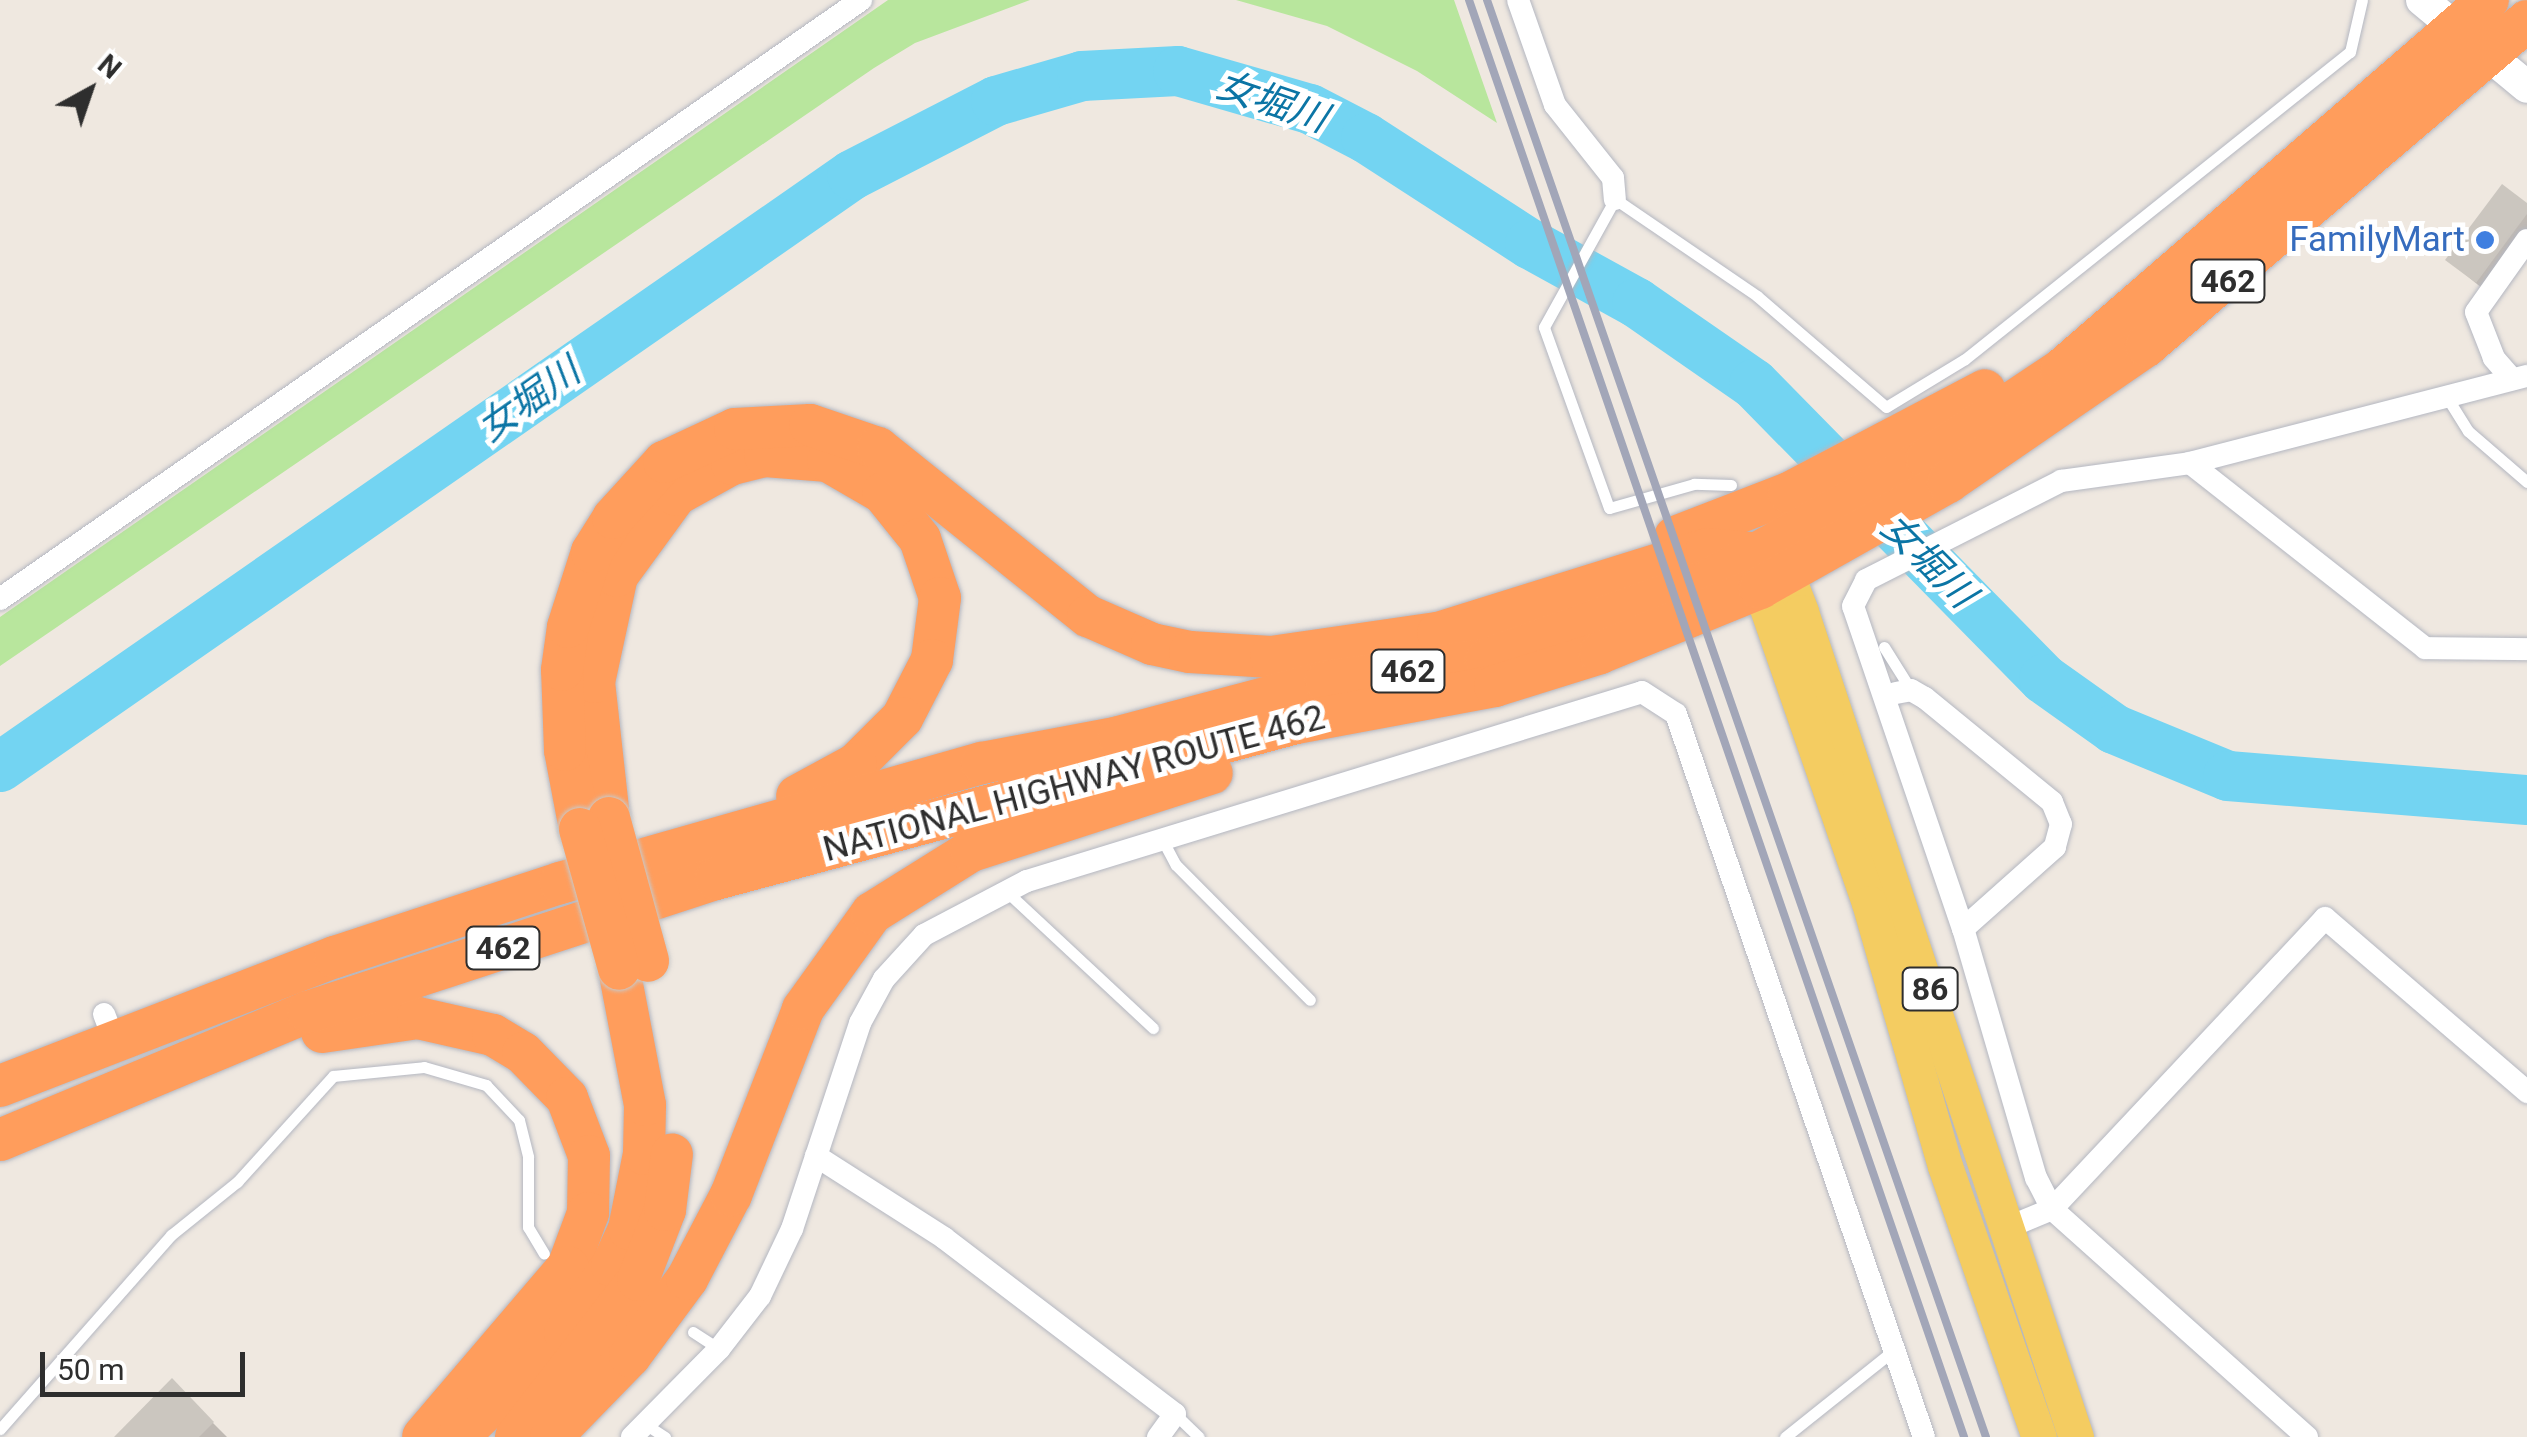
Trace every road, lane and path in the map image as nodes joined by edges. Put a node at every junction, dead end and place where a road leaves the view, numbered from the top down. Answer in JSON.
{"nodes":[{"id":1,"x":861,"y":0,"type":"edge"},
{"id":2,"x":1518,"y":0,"type":"edge"},
{"id":3,"x":2362,"y":0,"type":"edge"},
{"id":4,"x":2422,"y":0,"type":"edge"},
{"id":5,"x":2527,"y":21,"type":"edge"},
{"id":6,"x":2477,"y":27,"type":"edge"},
{"id":7,"x":2527,"y":87,"type":"edge"},
{"id":8,"x":1613,"y":204,"type":"junction"},
{"id":9,"x":2527,"y":240,"type":"edge"},
{"id":10,"x":2519,"y":377,"type":"edge"},
{"id":11,"x":2448,"y":399,"type":"junction"},
{"id":12,"x":1927,"y":459,"type":"junction"},
{"id":13,"x":2190,"y":463,"type":"junction"},
{"id":14,"x":2527,"y":482,"type":"edge"},
{"id":15,"x":1731,"y":485,"type":"dead end"},
{"id":16,"x":1813,"y":519,"type":"junction"},
{"id":17,"x":1768,"y":572,"type":"junction"},
{"id":18,"x":0,"y":599,"type":"edge"},
{"id":19,"x":1884,"y":647,"type":"dead end"},
{"id":20,"x":2527,"y":649,"type":"edge"},
{"id":21,"x":1317,"y":651,"type":"junction"},
{"id":22,"x":1495,"y":686,"type":"junction"},
{"id":23,"x":1903,"y":692,"type":"joint"},
{"id":24,"x":594,"y":823,"type":"junction"},
{"id":25,"x":1164,"y":841,"type":"junction"},
{"id":26,"x":1006,"y":891,"type":"junction"},
{"id":27,"x":1962,"y":929,"type":"junction"},
{"id":28,"x":334,"y":957,"type":"junction"},
{"id":29,"x":633,"y":965,"type":"junction"},
{"id":30,"x":1310,"y":1000,"type":"dead end"},
{"id":31,"x":1153,"y":1028,"type":"dead end"},
{"id":32,"x":0,"y":1086,"type":"edge"},
{"id":33,"x":2527,"y":1092,"type":"edge"},
{"id":34,"x":17,"y":1134,"type":"edge"},
{"id":35,"x":816,"y":1156,"type":"junction"},
{"id":36,"x":2052,"y":1209,"type":"junction"},
{"id":37,"x":2004,"y":1229,"type":"junction"},
{"id":38,"x":544,"y":1254,"type":"dead end"},
{"id":39,"x":694,"y":1332,"type":"dead end"},
{"id":40,"x":719,"y":1348,"type":"junction"},
{"id":41,"x":1894,"y":1350,"type":"junction"},
{"id":42,"x":1175,"y":1414,"type":"junction"},
{"id":43,"x":0,"y":1429,"type":"edge"},
{"id":44,"x":647,"y":1433,"type":"edge"},
{"id":45,"x":423,"y":1437,"type":"edge"},
{"id":46,"x":458,"y":1437,"type":"edge"},
{"id":47,"x":516,"y":1437,"type":"edge"},
{"id":48,"x":551,"y":1437,"type":"edge"},
{"id":49,"x":1158,"y":1437,"type":"edge"},
{"id":50,"x":1199,"y":1437,"type":"edge"},
{"id":51,"x":1785,"y":1437,"type":"edge"},
{"id":52,"x":1924,"y":1437,"type":"edge"},
{"id":53,"x":2039,"y":1437,"type":"edge"},
{"id":54,"x":2076,"y":1437,"type":"edge"},
{"id":55,"x":2307,"y":1437,"type":"edge"}],
"edges":[{"from":1,"to":18,"type":"street"},
{"from":2,"to":8,"type":"street"},
{"from":3,"to":8,"type":"lane"},
{"from":4,"to":6,"type":"street"},
{"from":5,"to":6,"type":"highway","name":"NATIONAL HIGHWAY ROUTE 462","number":"462"},
{"from":6,"to":7,"type":"street"},
{"from":6,"to":12,"type":"highway","name":"NATIONAL HIGHWAY ROUTE 462","number":"462"},
{"from":6,"to":12,"type":"highway","name":"NATIONAL HIGHWAY ROUTE 462","number":"462"},
{"from":8,"to":15,"type":"lane"},
{"from":9,"to":10,"type":"street"},
{"from":10,"to":11,"type":"street"},
{"from":11,"to":13,"type":"street"},
{"from":11,"to":14,"type":"lane"},
{"from":12,"to":16,"type":"highway"},
{"from":12,"to":16,"type":"highway","name":"NATIONAL HIGHWAY ROUTE 462","number":"462"},
{"from":13,"to":20,"type":"street"},
{"from":13,"to":27,"type":"street"},
{"from":16,"to":17,"type":"highway","name":"NATIONAL HIGHWAY ROUTE 462","number":"462"},
{"from":16,"to":21,"type":"highway"},
{"from":17,"to":21,"type":"highway"},
{"from":17,"to":22,"type":"highway","name":"NATIONAL HIGHWAY ROUTE 462","number":"462"},
{"from":17,"to":28,"type":"highway","name":"NATIONAL HIGHWAY ROUTE 462","number":"462"},
{"from":17,"to":37,"type":"main road","number":"86"},
{"from":17,"to":53,"type":"main road","number":"86"},
{"from":19,"to":23,"type":"lane"},
{"from":21,"to":24,"type":"highway"},
{"from":22,"to":34,"type":"highway","name":"NATIONAL HIGHWAY ROUTE 462","number":"462"},
{"from":22,"to":48,"type":"highway"},
{"from":23,"to":27,"type":"street"},
{"from":24,"to":28,"type":"highway"},
{"from":24,"to":29,"type":"highway","bridge":true},
{"from":25,"to":26,"type":"street"},
{"from":25,"to":30,"type":"lane"},
{"from":25,"to":41,"type":"street"},
{"from":26,"to":31,"type":"lane"},
{"from":26,"to":35,"type":"street"},
{"from":27,"to":36,"type":"street"},
{"from":28,"to":32,"type":"highway","name":"NATIONAL HIGHWAY ROUTE 462","number":"462"},
{"from":29,"to":46,"type":"highway"},
{"from":29,"to":47,"type":"highway"},
{"from":33,"to":36,"type":"street"},
{"from":34,"to":45,"type":"highway"},
{"from":35,"to":40,"type":"street"},
{"from":35,"to":42,"type":"street"},
{"from":36,"to":37,"type":"street"},
{"from":36,"to":55,"type":"street"},
{"from":37,"to":54,"type":"main road","number":"86"},
{"from":38,"to":43,"type":"lane"},
{"from":39,"to":40,"type":"lane"},
{"from":40,"to":44,"type":"street"},
{"from":41,"to":51,"type":"lane"},
{"from":41,"to":52,"type":"street"},
{"from":42,"to":49,"type":"street"},
{"from":42,"to":50,"type":"lane"}]}
